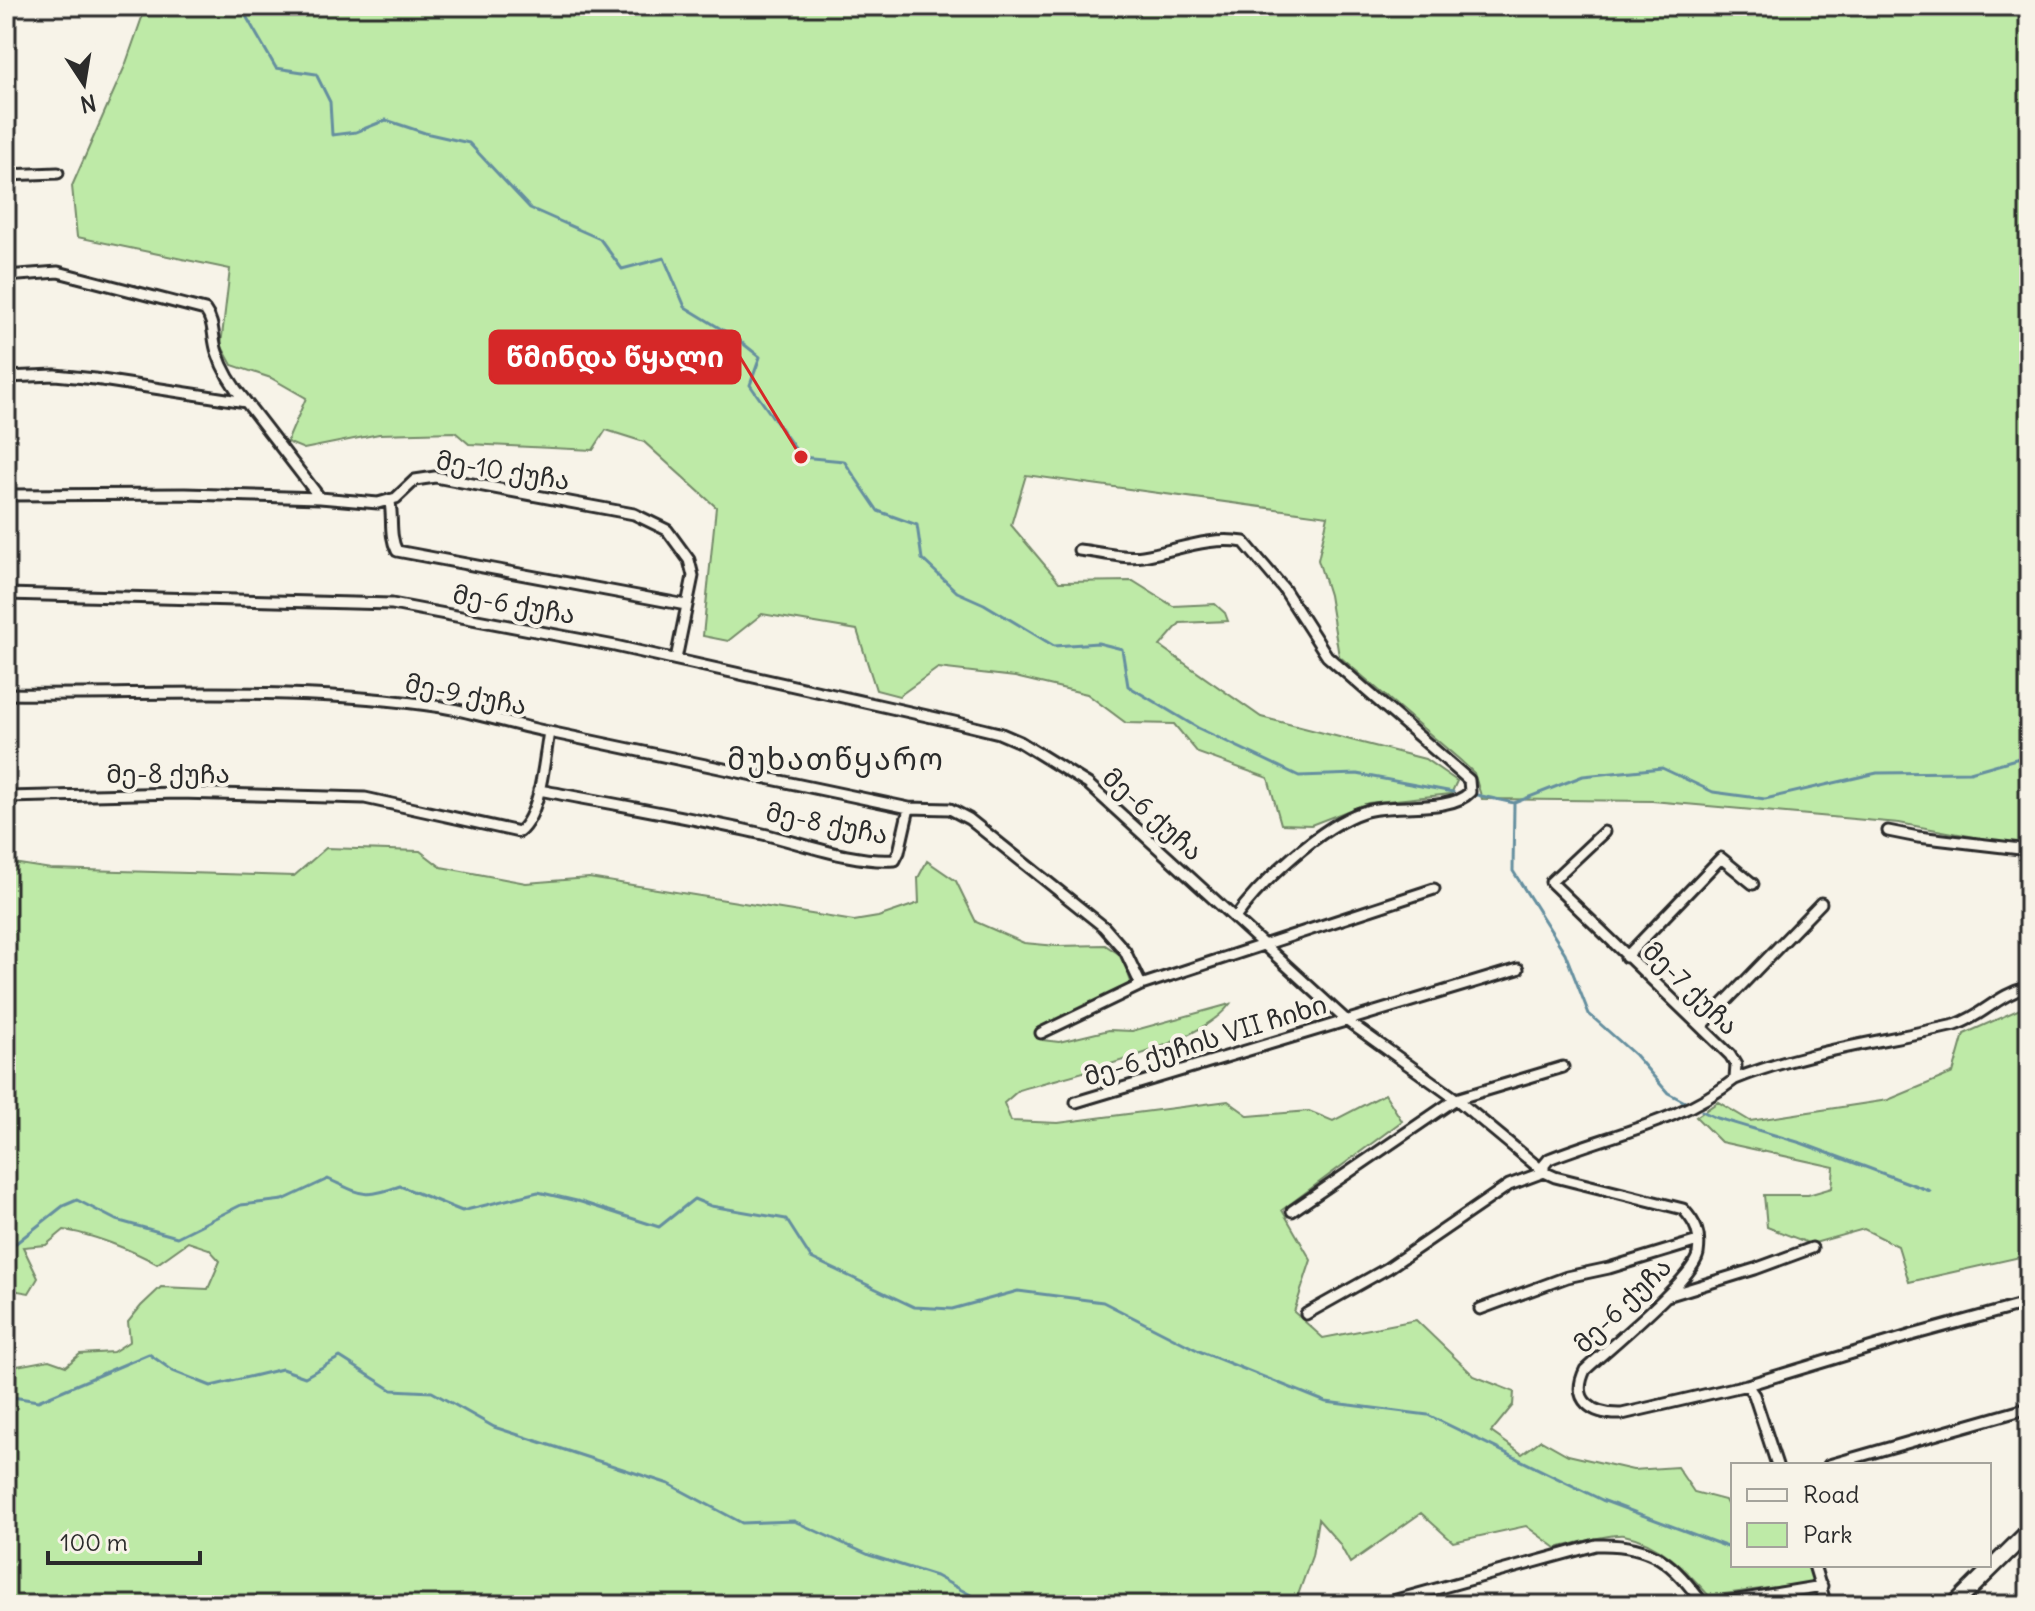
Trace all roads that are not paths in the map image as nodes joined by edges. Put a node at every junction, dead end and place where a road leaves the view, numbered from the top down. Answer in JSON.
{"nodes":[{"id":1,"x":58,"y":173,"type":"dead end"},
{"id":2,"x":6,"y":175,"type":"edge"},
{"id":3,"x":6,"y":276,"type":"edge"},
{"id":4,"x":6,"y":377,"type":"edge"},
{"id":5,"x":246,"y":402,"type":"junction"},
{"id":6,"x":6,"y":495,"type":"edge"},
{"id":7,"x":320,"y":498,"type":"junction"},
{"id":8,"x":390,"y":502,"type":"junction"},
{"id":9,"x":1079,"y":550,"type":"dead end"},
{"id":10,"x":6,"y":594,"type":"edge"},
{"id":11,"x":686,"y":605,"type":"junction"},
{"id":12,"x":676,"y":659,"type":"junction"},
{"id":13,"x":6,"y":694,"type":"edge"},
{"id":14,"x":549,"y":732,"type":"junction"},
{"id":15,"x":539,"y":790,"type":"junction"},
{"id":16,"x":6,"y":797,"type":"edge"},
{"id":17,"x":909,"y":808,"type":"junction"},
{"id":18,"x":1888,"y":831,"type":"dead end"},
{"id":19,"x":1604,"y":832,"type":"dead end"},
{"id":20,"x":2029,"y":850,"type":"edge"},
{"id":21,"x":1753,"y":884,"type":"dead end"},
{"id":22,"x":1434,"y":889,"type":"dead end"},
{"id":23,"x":1821,"y":903,"type":"dead end"},
{"id":24,"x":1235,"y":918,"type":"junction"},
{"id":25,"x":1265,"y":945,"type":"junction"},
{"id":26,"x":1626,"y":957,"type":"junction"},
{"id":27,"x":1518,"y":969,"type":"dead end"},
{"id":28,"x":1141,"y":985,"type":"junction"},
{"id":29,"x":2029,"y":987,"type":"edge"},
{"id":30,"x":1346,"y":1020,"type":"junction"},
{"id":31,"x":1702,"y":1026,"type":"junction"},
{"id":32,"x":1041,"y":1033,"type":"dead end"},
{"id":33,"x":1563,"y":1067,"type":"dead end"},
{"id":34,"x":1735,"y":1079,"type":"junction"},
{"id":35,"x":1456,"y":1099,"type":"junction"},
{"id":36,"x":1076,"y":1102,"type":"dead end"},
{"id":37,"x":1544,"y":1172,"type":"junction"},
{"id":38,"x":1292,"y":1211,"type":"dead end"},
{"id":39,"x":1698,"y":1241,"type":"junction"},
{"id":40,"x":1812,"y":1248,"type":"dead end"},
{"id":41,"x":1664,"y":1297,"type":"junction"},
{"id":42,"x":2029,"y":1303,"type":"edge"},
{"id":43,"x":1480,"y":1309,"type":"dead end"},
{"id":44,"x":1306,"y":1314,"type":"dead end"},
{"id":45,"x":1747,"y":1385,"type":"junction"},
{"id":46,"x":2029,"y":1408,"type":"edge"},
{"id":47,"x":1776,"y":1463,"type":"edge"},
{"id":48,"x":1836,"y":1463,"type":"edge"},
{"id":49,"x":2029,"y":1531,"type":"edge"},
{"id":50,"x":1815,"y":1567,"type":"edge"},
{"id":51,"x":1822,"y":1586,"type":"junction"},
{"id":52,"x":1378,"y":1605,"type":"edge"},
{"id":53,"x":1706,"y":1605,"type":"edge"},
{"id":54,"x":1826,"y":1605,"type":"edge"},
{"id":55,"x":1955,"y":1605,"type":"edge"}],
"edges":[{"from":1,"to":2,"type":"street"},
{"from":3,"to":5,"type":"street"},
{"from":4,"to":5,"type":"street"},
{"from":5,"to":7,"type":"street"},
{"from":6,"to":7,"type":"street"},
{"from":7,"to":8,"type":"street"},
{"from":8,"to":11,"type":"street"},
{"from":8,"to":11,"type":"street","name":"მე-10 ქუჩა"},
{"from":9,"to":24,"type":"street"},
{"from":10,"to":12,"type":"street","name":"მე-6 ქუჩა"},
{"from":11,"to":12,"type":"street","name":"მე-10 ქუჩა"},
{"from":12,"to":24,"type":"street","name":"მე-6 ქუჩა"},
{"from":13,"to":14,"type":"street","name":"მე-9 ქუჩა"},
{"from":14,"to":15,"type":"street","name":"მე-8 ქუჩა"},
{"from":14,"to":17,"type":"street","name":"მე-9 ქუჩა"},
{"from":15,"to":16,"type":"street","name":"მე-8 ქუჩა"},
{"from":15,"to":17,"type":"street","name":"მე-8 ქუჩა"},
{"from":17,"to":28,"type":"street","name":"მე-8 ქუჩა"},
{"from":18,"to":20,"type":"street"},
{"from":19,"to":26,"type":"street","name":"მე-7 ქუჩა"},
{"from":21,"to":26,"type":"street"},
{"from":22,"to":25,"type":"street"},
{"from":23,"to":31,"type":"street"},
{"from":24,"to":25,"type":"street","name":"მე-6 ქუჩა"},
{"from":25,"to":28,"type":"street"},
{"from":25,"to":30,"type":"street","name":"მე-6 ქუჩა"},
{"from":26,"to":31,"type":"street","name":"მე-7 ქუჩა"},
{"from":27,"to":30,"type":"street","name":"მე-6 ქუჩის VII ჩიხი"},
{"from":28,"to":32,"type":"street"},
{"from":29,"to":34,"type":"street"},
{"from":30,"to":35,"type":"street","name":"მე-6 ქუჩა"},
{"from":30,"to":36,"type":"street","name":"მე-6 ქუჩის VII ჩიხი"},
{"from":31,"to":34,"type":"street","name":"მე-7 ქუჩა"},
{"from":33,"to":35,"type":"street"},
{"from":34,"to":37,"type":"street"},
{"from":35,"to":37,"type":"street","name":"მე-6 ქუჩა"},
{"from":35,"to":38,"type":"street"},
{"from":37,"to":39,"type":"street","name":"მე-6 ქუჩა"},
{"from":37,"to":44,"type":"street"},
{"from":39,"to":41,"type":"street","name":"მე-6 ქუჩა"},
{"from":39,"to":43,"type":"street"},
{"from":40,"to":41,"type":"street"},
{"from":41,"to":45,"type":"street","name":"მე-6 ქუჩა"},
{"from":42,"to":45,"type":"street"},
{"from":45,"to":47,"type":"street"},
{"from":46,"to":48,"type":"street"},
{"from":49,"to":55,"type":"street"},
{"from":50,"to":51,"type":"street"},
{"from":51,"to":53,"type":"street"},
{"from":51,"to":54,"type":"street"},
{"from":52,"to":53,"type":"street"}]}
